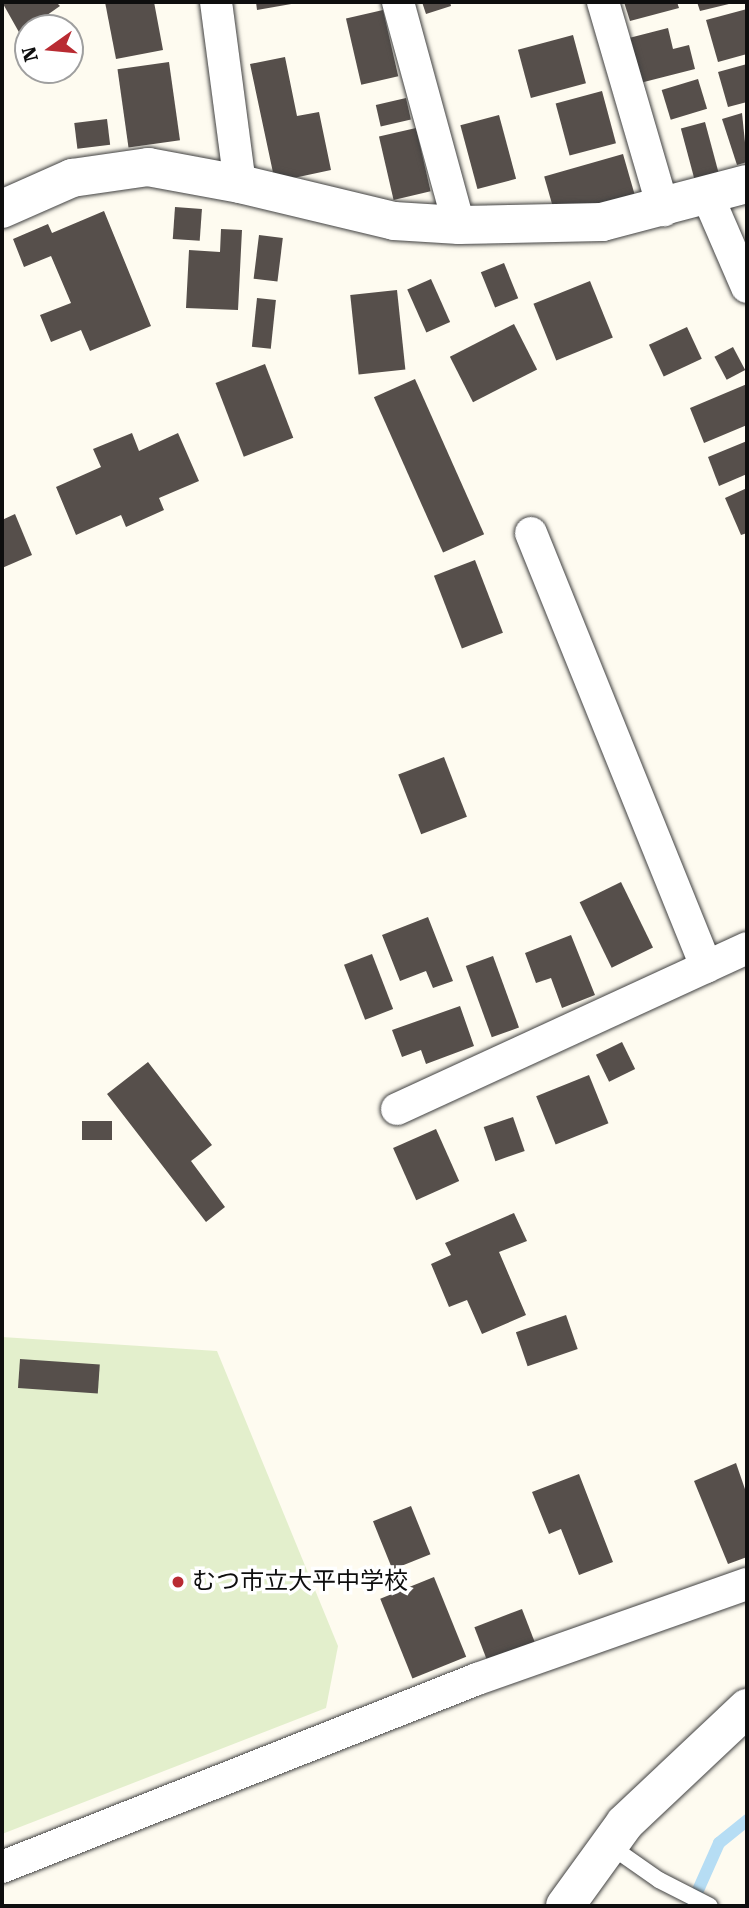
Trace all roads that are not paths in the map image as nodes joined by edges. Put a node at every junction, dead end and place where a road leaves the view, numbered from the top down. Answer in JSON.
{"nodes":[{"id":1,"x":216,"y":2,"type":"edge"},
{"id":2,"x":398,"y":2,"type":"edge"},
{"id":3,"x":603,"y":2,"type":"edge"},
{"id":4,"x":240,"y":184,"type":"junction"},
{"id":5,"x":747,"y":184,"type":"edge"},
{"id":6,"x":708,"y":197,"type":"junction"},
{"id":7,"x":2,"y":209,"type":"edge"},
{"id":8,"x":664,"y":210,"type":"junction"},
{"id":9,"x":459,"y":225,"type":"junction"},
{"id":10,"x":747,"y":287,"type":"edge"},
{"id":11,"x":531,"y":533,"type":"dead end"},
{"id":12,"x":747,"y":948,"type":"edge"},
{"id":13,"x":706,"y":967,"type":"junction"},
{"id":14,"x":397,"y":1109,"type":"dead end"},
{"id":15,"x":747,"y":1584,"type":"edge"},
{"id":16,"x":747,"y":1707,"type":"edge"},
{"id":17,"x":609,"y":1845,"type":"junction"},
{"id":18,"x":2,"y":1867,"type":"edge"},
{"id":19,"x":565,"y":1906,"type":"edge"},
{"id":20,"x":710,"y":1906,"type":"edge"}],
"edges":[{"from":1,"to":4,"type":"street"},
{"from":2,"to":9,"type":"street"},
{"from":3,"to":8,"type":"street"},
{"from":4,"to":7,"type":"street"},
{"from":4,"to":9,"type":"street"},
{"from":5,"to":6,"type":"street"},
{"from":6,"to":8,"type":"street"},
{"from":6,"to":10,"type":"street"},
{"from":8,"to":9,"type":"street"},
{"from":11,"to":13,"type":"street"},
{"from":12,"to":13,"type":"street"},
{"from":13,"to":14,"type":"street"},
{"from":15,"to":18,"type":"street"},
{"from":16,"to":17,"type":"street"},
{"from":17,"to":19,"type":"street"},
{"from":17,"to":20,"type":"lane"}]}
